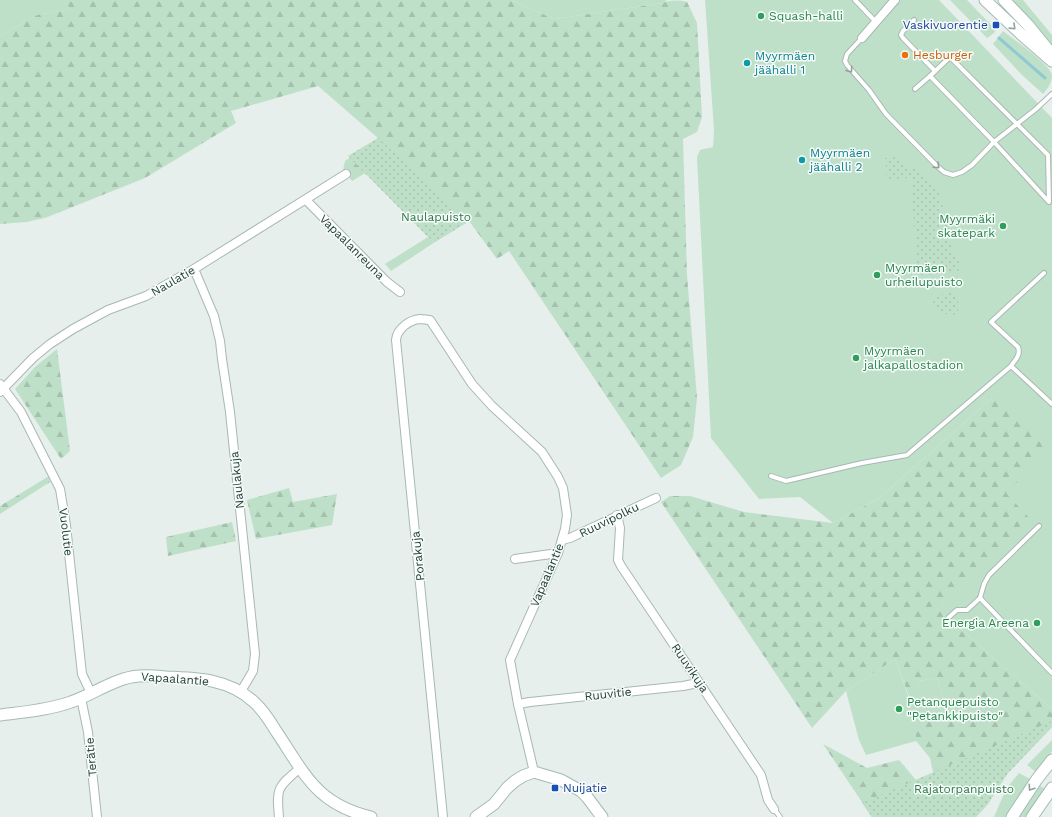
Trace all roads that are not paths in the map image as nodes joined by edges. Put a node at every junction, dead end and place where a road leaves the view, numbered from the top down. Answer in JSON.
{"nodes":[{"id":1,"x":855,"y":0,"type":"edge"},
{"id":2,"x":895,"y":0,"type":"edge"},
{"id":3,"x":985,"y":0,"type":"edge"},
{"id":4,"x":1004,"y":0,"type":"edge"},
{"id":5,"x":914,"y":20,"type":"dead end"},
{"id":6,"x":876,"y":22,"type":"junction"},
{"id":7,"x":862,"y":38,"type":"joint"},
{"id":8,"x":1052,"y":54,"type":"edge"},
{"id":9,"x":1052,"y":61,"type":"edge"},
{"id":10,"x":935,"y":71,"type":"junction"},
{"id":11,"x":930,"y":76,"type":"junction"},
{"id":12,"x":915,"y":89,"type":"dead end"},
{"id":13,"x":1052,"y":94,"type":"edge"},
{"id":14,"x":1017,"y":123,"type":"junction"},
{"id":15,"x":994,"y":142,"type":"junction"},
{"id":16,"x":346,"y":174,"type":"dead end"},
{"id":17,"x":306,"y":200,"type":"junction"},
{"id":18,"x":194,"y":269,"type":"junction"},
{"id":19,"x":1044,"y":273,"type":"dead end"},
{"id":20,"x":400,"y":292,"type":"dead end"},
{"id":21,"x":430,"y":320,"type":"joint"},
{"id":22,"x":1011,"y":366,"type":"junction"},
{"id":23,"x":1,"y":388,"type":"edge"},
{"id":24,"x":1052,"y":404,"type":"edge"},
{"id":25,"x":771,"y":476,"type":"dead end"},
{"id":26,"x":656,"y":498,"type":"dead end"},
{"id":27,"x":617,"y":515,"type":"junction"},
{"id":28,"x":1039,"y":526,"type":"dead end"},
{"id":29,"x":562,"y":540,"type":"junction"},
{"id":30,"x":558,"y":554,"type":"junction"},
{"id":31,"x":515,"y":559,"type":"dead end"},
{"id":32,"x":980,"y":598,"type":"junction"},
{"id":33,"x":948,"y":618,"type":"dead end"},
{"id":34,"x":1052,"y":673,"type":"edge"},
{"id":35,"x":698,"y":683,"type":"junction"},
{"id":36,"x":240,"y":693,"type":"junction"},
{"id":37,"x":86,"y":696,"type":"junction"},
{"id":38,"x":518,"y":704,"type":"junction"},
{"id":39,"x":0,"y":715,"type":"edge"},
{"id":40,"x":1052,"y":760,"type":"edge"},
{"id":41,"x":300,"y":768,"type":"junction"},
{"id":42,"x":534,"y":772,"type":"junction"},
{"id":43,"x":1052,"y":788,"type":"edge"},
{"id":44,"x":774,"y":809,"type":"joint"},
{"id":45,"x":97,"y":817,"type":"edge"},
{"id":46,"x":278,"y":817,"type":"edge"},
{"id":47,"x":371,"y":817,"type":"edge"},
{"id":48,"x":443,"y":817,"type":"edge"},
{"id":49,"x":476,"y":817,"type":"edge"},
{"id":50,"x":602,"y":817,"type":"edge"},
{"id":51,"x":780,"y":817,"type":"edge"},
{"id":52,"x":1012,"y":817,"type":"edge"},
{"id":53,"x":1032,"y":817,"type":"edge"}],
"edges":[{"from":1,"to":6,"type":"lane"},
{"from":2,"to":6,"type":"street"},
{"from":3,"to":9,"type":"street","one_way":true},
{"from":4,"to":8,"type":"street"},
{"from":5,"to":10,"type":"lane"},
{"from":6,"to":7,"type":"street"},
{"from":7,"to":15,"type":"lane","one_way":true},
{"from":10,"to":11,"type":"lane"},
{"from":10,"to":14,"type":"lane"},
{"from":11,"to":12,"type":"lane"},
{"from":11,"to":15,"type":"lane"},
{"from":13,"to":14,"type":"lane"},
{"from":14,"to":15,"type":"lane"},
{"from":14,"to":15,"type":"lane"},
{"from":16,"to":17,"type":"street","name":"Naulatie"},
{"from":17,"to":18,"type":"street","name":"Naulatie"},
{"from":17,"to":20,"type":"street","name":"Vapaalanreuna"},
{"from":18,"to":23,"type":"street","name":"Naulatie"},
{"from":18,"to":36,"type":"street","name":"Naulakuja"},
{"from":19,"to":22,"type":"lane"},
{"from":21,"to":29,"type":"street","name":"Vapaalantie"},
{"from":21,"to":48,"type":"street","name":"Porakuja"},
{"from":22,"to":24,"type":"lane"},
{"from":22,"to":25,"type":"lane"},
{"from":23,"to":37,"type":"street","name":"Vuolutie"},
{"from":26,"to":27,"type":"street","name":"Ruuvipolku"},
{"from":27,"to":29,"type":"street","name":"Ruuvipolku"},
{"from":27,"to":35,"type":"street","name":"Ruuvikuja"},
{"from":28,"to":32,"type":"lane"},
{"from":29,"to":30,"type":"street","name":"Vapaalantie"},
{"from":30,"to":31,"type":"street"},
{"from":30,"to":38,"type":"street","name":"Vapaalantie"},
{"from":32,"to":33,"type":"lane"},
{"from":32,"to":34,"type":"lane"},
{"from":35,"to":38,"type":"street","name":"Ruuvitie"},
{"from":35,"to":44,"type":"street","name":"Ruuvikuja"},
{"from":36,"to":37,"type":"street","name":"Vapaalantie"},
{"from":36,"to":41,"type":"street","name":"Vapaalantie"},
{"from":37,"to":39,"type":"street","name":"Vapaalantie"},
{"from":37,"to":45,"type":"street","name":"Terätie"},
{"from":38,"to":42,"type":"street","name":"Vapaalantie"},
{"from":40,"to":52,"type":"street","one_way":true},
{"from":41,"to":46,"type":"street"},
{"from":41,"to":47,"type":"street","name":"Vapaalantie"},
{"from":42,"to":49,"type":"street"},
{"from":42,"to":50,"type":"street"},
{"from":43,"to":53,"type":"street"},
{"from":44,"to":51,"type":"lane","name":"Ruuvikuja"}]}
